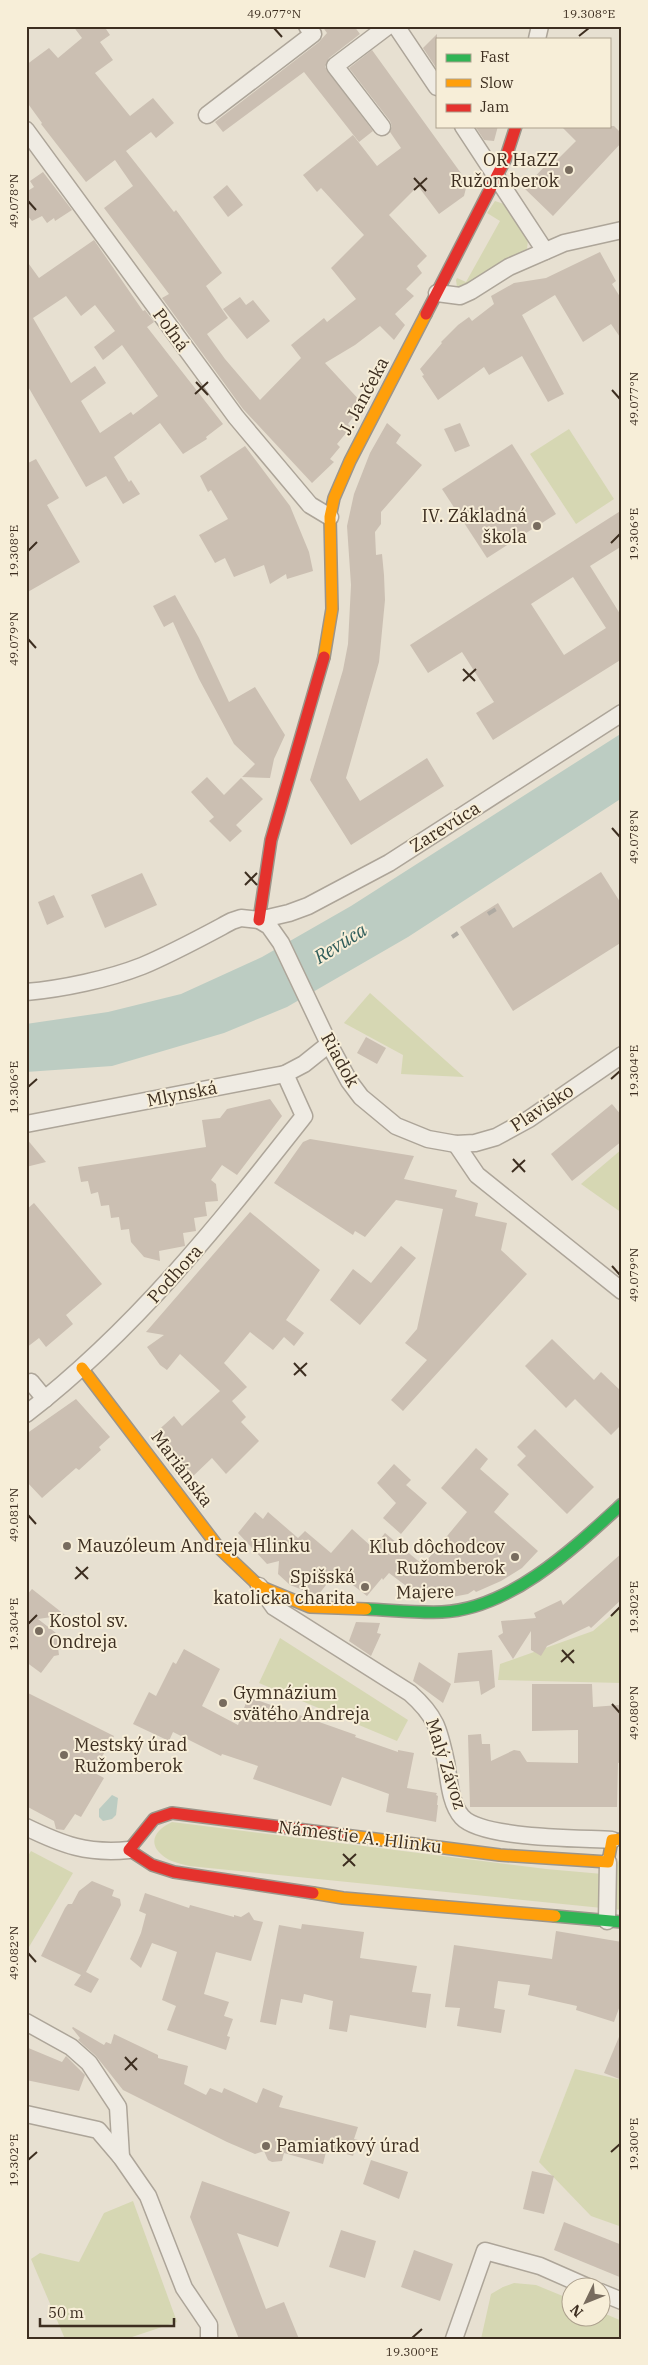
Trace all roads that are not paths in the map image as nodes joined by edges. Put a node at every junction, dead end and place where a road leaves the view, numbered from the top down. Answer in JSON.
{"nodes":[{"id":1,"x":307,"y":26,"type":"edge"},
{"id":2,"x":388,"y":26,"type":"edge"},
{"id":3,"x":396,"y":26,"type":"edge"},
{"id":4,"x":436,"y":86,"type":"edge"},
{"id":5,"x":207,"y":116,"type":"dead end"},
{"id":6,"x":382,"y":127,"type":"dead end"},
{"id":7,"x":464,"y":128,"type":"edge"},
{"id":8,"x":515,"y":128,"type":"edge"},
{"id":9,"x":26,"y":130,"type":"edge"},
{"id":10,"x":497,"y":177,"type":"junction"},
{"id":11,"x":622,"y":230,"type":"edge"},
{"id":12,"x":545,"y":251,"type":"junction"},
{"id":13,"x":437,"y":293,"type":"junction"},
{"id":14,"x":330,"y":517,"type":"junction"},
{"id":15,"x":622,"y":713,"type":"edge"},
{"id":16,"x":259,"y":920,"type":"junction"},
{"id":17,"x":26,"y":992,"type":"edge"},
{"id":18,"x":329,"y":1044,"type":"junction"},
{"id":19,"x":622,"y":1055,"type":"edge"},
{"id":20,"x":285,"y":1074,"type":"junction"},
{"id":21,"x":26,"y":1124,"type":"edge"},
{"id":22,"x":456,"y":1144,"type":"junction"},
{"id":23,"x":622,"y":1291,"type":"edge"},
{"id":24,"x":82,"y":1368,"type":"junction"},
{"id":25,"x":31,"y":1382,"type":"dead end"},
{"id":26,"x":46,"y":1399,"type":"junction"},
{"id":27,"x":26,"y":1414,"type":"edge"},
{"id":28,"x":622,"y":1504,"type":"edge"},
{"id":29,"x":259,"y":1586,"type":"junction"},
{"id":30,"x":26,"y":1827,"type":"edge"},
{"id":31,"x":617,"y":1840,"type":"edge"},
{"id":32,"x":129,"y":1850,"type":"junction"},
{"id":33,"x":608,"y":1862,"type":"junction"},
{"id":34,"x":614,"y":1921,"type":"edge"},
{"id":35,"x":26,"y":2022,"type":"edge"},
{"id":36,"x":26,"y":2114,"type":"edge"},
{"id":37,"x":121,"y":2157,"type":"junction"},
{"id":38,"x":567,"y":2278,"type":"edge"},
{"id":39,"x":610,"y":2296,"type":"edge"},
{"id":40,"x":622,"y":2301,"type":"edge"},
{"id":41,"x":209,"y":2339,"type":"edge"},
{"id":42,"x":454,"y":2339,"type":"edge"}],
"edges":[{"from":1,"to":5,"type":"street"},
{"from":2,"to":6,"type":"street"},
{"from":3,"to":4,"type":"street"},
{"from":7,"to":10,"type":"street"},
{"from":8,"to":10,"type":"street","name":"J. Jančeka"},
{"from":9,"to":14,"type":"street","name":"Poľná"},
{"from":10,"to":12,"type":"street"},
{"from":10,"to":13,"type":"street","name":"J. Jančeka"},
{"from":11,"to":12,"type":"street"},
{"from":12,"to":13,"type":"street"},
{"from":13,"to":14,"type":"street","name":"J. Jančeka"},
{"from":14,"to":16,"type":"street"},
{"from":15,"to":16,"type":"street","name":"Zarevúca"},
{"from":16,"to":17,"type":"street","name":"Zarevúca"},
{"from":16,"to":18,"type":"street","name":"Riadok"},
{"from":18,"to":20,"type":"street","name":"Mlynská"},
{"from":18,"to":22,"type":"street","name":"Riadok"},
{"from":19,"to":22,"type":"street","name":"Plavisko"},
{"from":20,"to":21,"type":"street","name":"Mlynská"},
{"from":20,"to":24,"type":"street","name":"Podhora"},
{"from":22,"to":23,"type":"street"},
{"from":24,"to":26,"type":"street","name":"Podhora"},
{"from":24,"to":29,"type":"street","name":"Mariánska"},
{"from":25,"to":26,"type":"street"},
{"from":26,"to":27,"type":"street","name":"Podhora"},
{"from":28,"to":29,"type":"street","name":"Majere"},
{"from":29,"to":31,"type":"street","name":"Malý Závoz"},
{"from":30,"to":32,"type":"street"},
{"from":31,"to":33,"type":"street"},
{"from":32,"to":33,"type":"street","name":"Námestie A. Hlinku"},
{"from":32,"to":34,"type":"street"},
{"from":33,"to":34,"type":"street"},
{"from":35,"to":37,"type":"street"},
{"from":36,"to":37,"type":"street"},
{"from":37,"to":41,"type":"street"},
{"from":38,"to":42,"type":"street"},
{"from":39,"to":40,"type":"street"}]}
